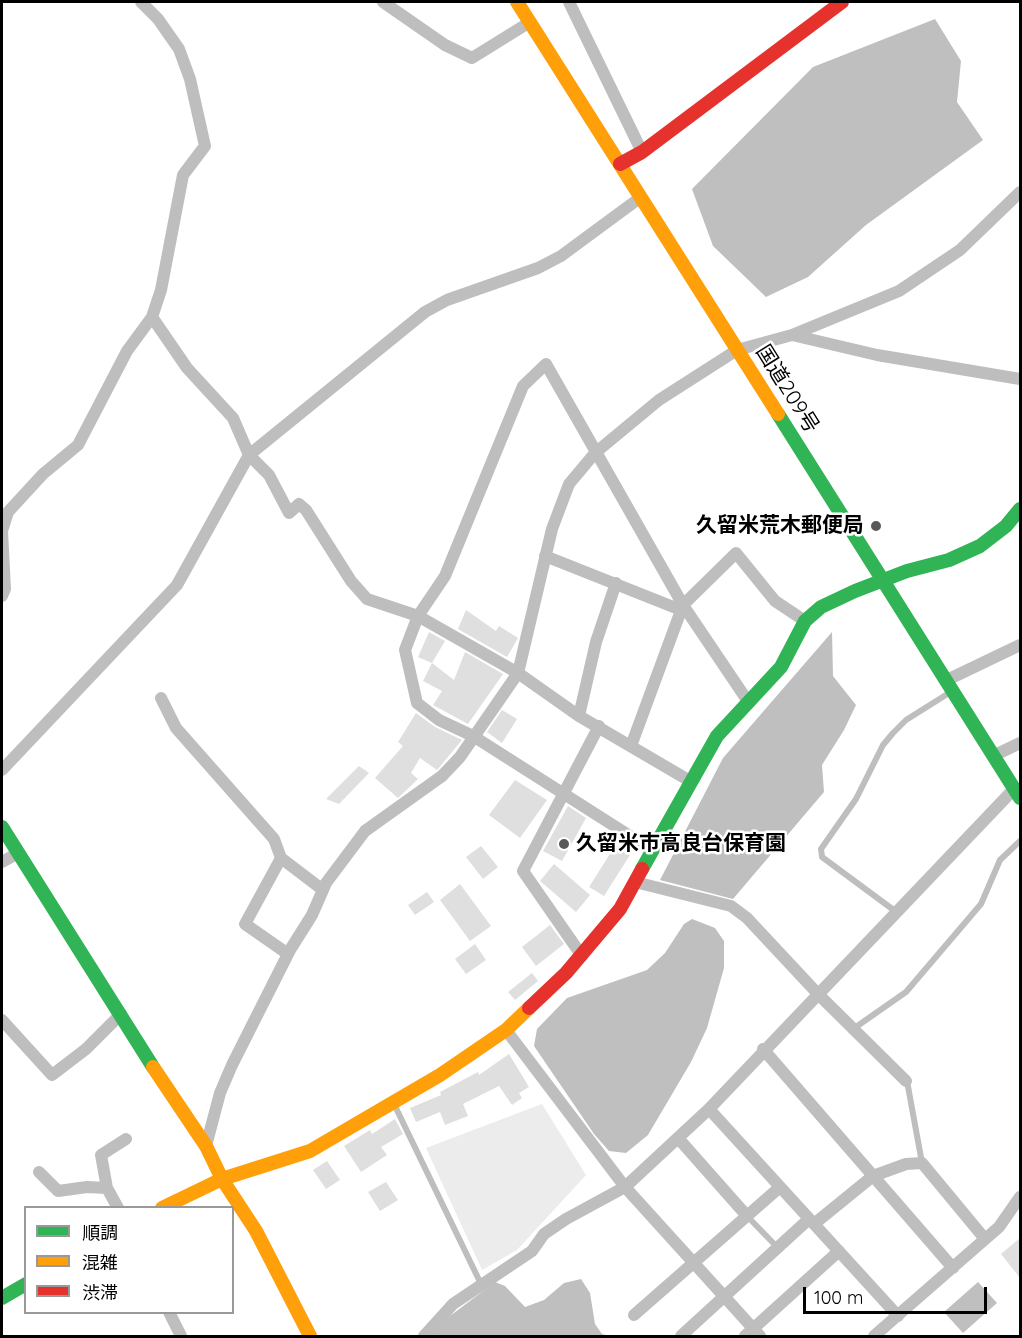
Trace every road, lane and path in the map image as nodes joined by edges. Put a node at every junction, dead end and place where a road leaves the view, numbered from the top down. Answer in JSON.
{"nodes":[{"id":1,"x":141,"y":2,"type":"edge"},
{"id":2,"x":383,"y":2,"type":"edge"},
{"id":3,"x":517,"y":2,"type":"edge"},
{"id":4,"x":569,"y":2,"type":"edge"},
{"id":5,"x":842,"y":2,"type":"edge"},
{"id":6,"x":530,"y":22,"type":"junction"},
{"id":7,"x":642,"y":152,"type":"junction"},
{"id":8,"x":620,"y":164,"type":"junction"},
{"id":9,"x":1020,"y":192,"type":"edge"},
{"id":10,"x":641,"y":197,"type":"junction"},
{"id":11,"x":152,"y":316,"type":"junction"},
{"id":12,"x":792,"y":335,"type":"junction"},
{"id":13,"x":737,"y":350,"type":"junction"},
{"id":14,"x":1020,"y":380,"type":"edge"},
{"id":15,"x":595,"y":453,"type":"junction"},
{"id":16,"x":249,"y":455,"type":"junction"},
{"id":17,"x":1020,"y":508,"type":"edge"},
{"id":18,"x":545,"y":556,"type":"junction"},
{"id":19,"x":883,"y":580,"type":"junction"},
{"id":20,"x":616,"y":583,"type":"junction"},
{"id":21,"x":2,"y":596,"type":"edge"},
{"id":22,"x":682,"y":608,"type":"junction"},
{"id":23,"x":418,"y":616,"type":"junction"},
{"id":24,"x":805,"y":621,"type":"junction"},
{"id":25,"x":1020,"y":645,"type":"edge"},
{"id":26,"x":518,"y":673,"type":"junction"},
{"id":27,"x":950,"y":686,"type":"junction"},
{"id":28,"x":160,"y":698,"type":"dead end"},
{"id":29,"x":749,"y":703,"type":"junction"},
{"id":30,"x":579,"y":716,"type":"junction"},
{"id":31,"x":599,"y":726,"type":"junction"},
{"id":32,"x":473,"y":736,"type":"junction"},
{"id":33,"x":1020,"y":743,"type":"edge"},
{"id":34,"x":632,"y":746,"type":"junction"},
{"id":35,"x":993,"y":756,"type":"junction"},
{"id":36,"x":2,"y":770,"type":"edge"},
{"id":37,"x":690,"y":781,"type":"junction"},
{"id":38,"x":563,"y":793,"type":"junction"},
{"id":39,"x":1017,"y":794,"type":"edge"},
{"id":40,"x":2,"y":827,"type":"edge"},
{"id":41,"x":1020,"y":841,"type":"edge"},
{"id":42,"x":652,"y":850,"type":"junction"},
{"id":43,"x":18,"y":853,"type":"junction"},
{"id":44,"x":281,"y":858,"type":"junction"},
{"id":45,"x":2,"y":862,"type":"edge"},
{"id":46,"x":635,"y":882,"type":"junction"},
{"id":47,"x":323,"y":890,"type":"junction"},
{"id":48,"x":894,"y":911,"type":"junction"},
{"id":49,"x":288,"y":954,"type":"junction"},
{"id":50,"x":582,"y":956,"type":"junction"},
{"id":51,"x":818,"y":994,"type":"junction"},
{"id":52,"x":122,"y":1014,"type":"junction"},
{"id":53,"x":2,"y":1020,"type":"edge"},
{"id":54,"x":853,"y":1029,"type":"junction"},
{"id":55,"x":506,"y":1030,"type":"junction"},
{"id":56,"x":763,"y":1049,"type":"junction"},
{"id":57,"x":906,"y":1081,"type":"joint"},
{"id":58,"x":394,"y":1103,"type":"junction"},
{"id":59,"x":709,"y":1109,"type":"junction"},
{"id":60,"x":678,"y":1138,"type":"junction"},
{"id":61,"x":126,"y":1139,"type":"dead end"},
{"id":62,"x":206,"y":1146,"type":"junction"},
{"id":63,"x":922,"y":1163,"type":"junction"},
{"id":64,"x":39,"y":1172,"type":"dead end"},
{"id":65,"x":873,"y":1176,"type":"junction"},
{"id":66,"x":222,"y":1179,"type":"junction"},
{"id":67,"x":780,"y":1187,"type":"junction"},
{"id":68,"x":107,"y":1188,"type":"junction"},
{"id":69,"x":625,"y":1188,"type":"junction"},
{"id":70,"x":1020,"y":1197,"type":"edge"},
{"id":71,"x":117,"y":1206,"type":"edge"},
{"id":72,"x":166,"y":1206,"type":"edge"},
{"id":73,"x":747,"y":1216,"type":"junction"},
{"id":74,"x":812,"y":1221,"type":"junction"},
{"id":75,"x":986,"y":1239,"type":"junction"},
{"id":76,"x":778,"y":1248,"type":"junction"},
{"id":77,"x":839,"y":1251,"type":"junction"},
{"id":78,"x":694,"y":1264,"type":"junction"},
{"id":79,"x":953,"y":1268,"type":"junction"},
{"id":80,"x":481,"y":1284,"type":"junction"},
{"id":81,"x":24,"y":1285,"type":"edge"},
{"id":82,"x":2,"y":1298,"type":"edge"},
{"id":83,"x":724,"y":1298,"type":"junction"},
{"id":84,"x":170,"y":1314,"type":"edge"},
{"id":85,"x":634,"y":1315,"type":"dead end"},
{"id":86,"x":898,"y":1316,"type":"junction"},
{"id":87,"x":752,"y":1334,"type":"edge"},
{"id":88,"x":181,"y":1336,"type":"edge"},
{"id":89,"x":310,"y":1336,"type":"edge"},
{"id":90,"x":424,"y":1336,"type":"edge"},
{"id":91,"x":681,"y":1336,"type":"edge"},
{"id":92,"x":874,"y":1336,"type":"edge"}],
"edges":[{"from":1,"to":11,"type":"street"},
{"from":2,"to":6,"type":"street"},
{"from":3,"to":6,"type":"main road","name":"国道209号"},
{"from":4,"to":7,"type":"street"},
{"from":5,"to":7,"type":"main road"},
{"from":6,"to":8,"type":"main road","name":"国道209号"},
{"from":7,"to":8,"type":"main road"},
{"from":8,"to":10,"type":"main road","name":"国道209号"},
{"from":9,"to":12,"type":"street"},
{"from":10,"to":13,"type":"main road","name":"国道209号"},
{"from":10,"to":16,"type":"street"},
{"from":11,"to":16,"type":"street"},
{"from":11,"to":21,"type":"street"},
{"from":12,"to":13,"type":"street"},
{"from":12,"to":14,"type":"street"},
{"from":13,"to":15,"type":"street"},
{"from":13,"to":19,"type":"main road","name":"国道209号"},
{"from":15,"to":18,"type":"street"},
{"from":15,"to":22,"type":"street"},
{"from":15,"to":23,"type":"street"},
{"from":16,"to":23,"type":"street"},
{"from":16,"to":36,"type":"street"},
{"from":17,"to":19,"type":"main road"},
{"from":18,"to":20,"type":"street"},
{"from":18,"to":26,"type":"street"},
{"from":19,"to":24,"type":"main road"},
{"from":19,"to":27,"type":"main road","name":"国道209号"},
{"from":20,"to":22,"type":"street"},
{"from":20,"to":30,"type":"street"},
{"from":22,"to":24,"type":"street"},
{"from":22,"to":29,"type":"street"},
{"from":22,"to":34,"type":"street"},
{"from":23,"to":26,"type":"street"},
{"from":23,"to":32,"type":"street"},
{"from":24,"to":29,"type":"main road"},
{"from":25,"to":27,"type":"street"},
{"from":26,"to":30,"type":"street"},
{"from":26,"to":32,"type":"street"},
{"from":27,"to":35,"type":"main road","name":"国道209号"},
{"from":27,"to":48,"type":"lane"},
{"from":28,"to":44,"type":"street"},
{"from":29,"to":37,"type":"main road"},
{"from":30,"to":31,"type":"street"},
{"from":31,"to":34,"type":"street"},
{"from":31,"to":38,"type":"street"},
{"from":32,"to":38,"type":"street"},
{"from":32,"to":47,"type":"street"},
{"from":33,"to":35,"type":"street"},
{"from":34,"to":37,"type":"street"},
{"from":35,"to":39,"type":"main road","name":"国道209号"},
{"from":37,"to":42,"type":"main road"},
{"from":38,"to":42,"type":"street"},
{"from":38,"to":50,"type":"street"},
{"from":39,"to":48,"type":"street"},
{"from":40,"to":43,"type":"main road"},
{"from":41,"to":54,"type":"lane"},
{"from":42,"to":46,"type":"main road"},
{"from":43,"to":45,"type":"street"},
{"from":43,"to":52,"type":"main road"},
{"from":44,"to":47,"type":"street"},
{"from":44,"to":49,"type":"street"},
{"from":46,"to":50,"type":"main road"},
{"from":46,"to":51,"type":"street"},
{"from":47,"to":49,"type":"street"},
{"from":48,"to":51,"type":"street"},
{"from":49,"to":62,"type":"street"},
{"from":50,"to":55,"type":"main road"},
{"from":51,"to":54,"type":"street"},
{"from":51,"to":56,"type":"street"},
{"from":52,"to":53,"type":"street"},
{"from":52,"to":62,"type":"main road"},
{"from":54,"to":57,"type":"street"},
{"from":55,"to":58,"type":"main road"},
{"from":55,"to":69,"type":"street"},
{"from":56,"to":59,"type":"street"},
{"from":56,"to":65,"type":"street"},
{"from":57,"to":63,"type":"lane"},
{"from":58,"to":66,"type":"main road"},
{"from":58,"to":80,"type":"lane"},
{"from":59,"to":60,"type":"street"},
{"from":59,"to":67,"type":"street"},
{"from":60,"to":69,"type":"street"},
{"from":60,"to":73,"type":"street"},
{"from":61,"to":68,"type":"street"},
{"from":62,"to":66,"type":"main road"},
{"from":63,"to":65,"type":"street"},
{"from":63,"to":75,"type":"street"},
{"from":64,"to":68,"type":"street"},
{"from":65,"to":74,"type":"street"},
{"from":65,"to":79,"type":"street"},
{"from":66,"to":72,"type":"main road"},
{"from":66,"to":89,"type":"main road"},
{"from":67,"to":73,"type":"street"},
{"from":67,"to":74,"type":"street"},
{"from":68,"to":71,"type":"street"},
{"from":69,"to":78,"type":"street"},
{"from":69,"to":80,"type":"street"},
{"from":70,"to":75,"type":"street"},
{"from":73,"to":76,"type":"lane"},
{"from":73,"to":78,"type":"street"},
{"from":74,"to":76,"type":"street"},
{"from":74,"to":77,"type":"street"},
{"from":75,"to":79,"type":"street"},
{"from":76,"to":83,"type":"street"},
{"from":77,"to":86,"type":"street"},
{"from":77,"to":87,"type":"street"},
{"from":78,"to":83,"type":"street"},
{"from":78,"to":85,"type":"street"},
{"from":79,"to":86,"type":"street"},
{"from":80,"to":90,"type":"street"},
{"from":81,"to":82,"type":"main road"},
{"from":83,"to":87,"type":"street"},
{"from":83,"to":91,"type":"street"},
{"from":84,"to":88,"type":"street"},
{"from":86,"to":92,"type":"street"}]}
